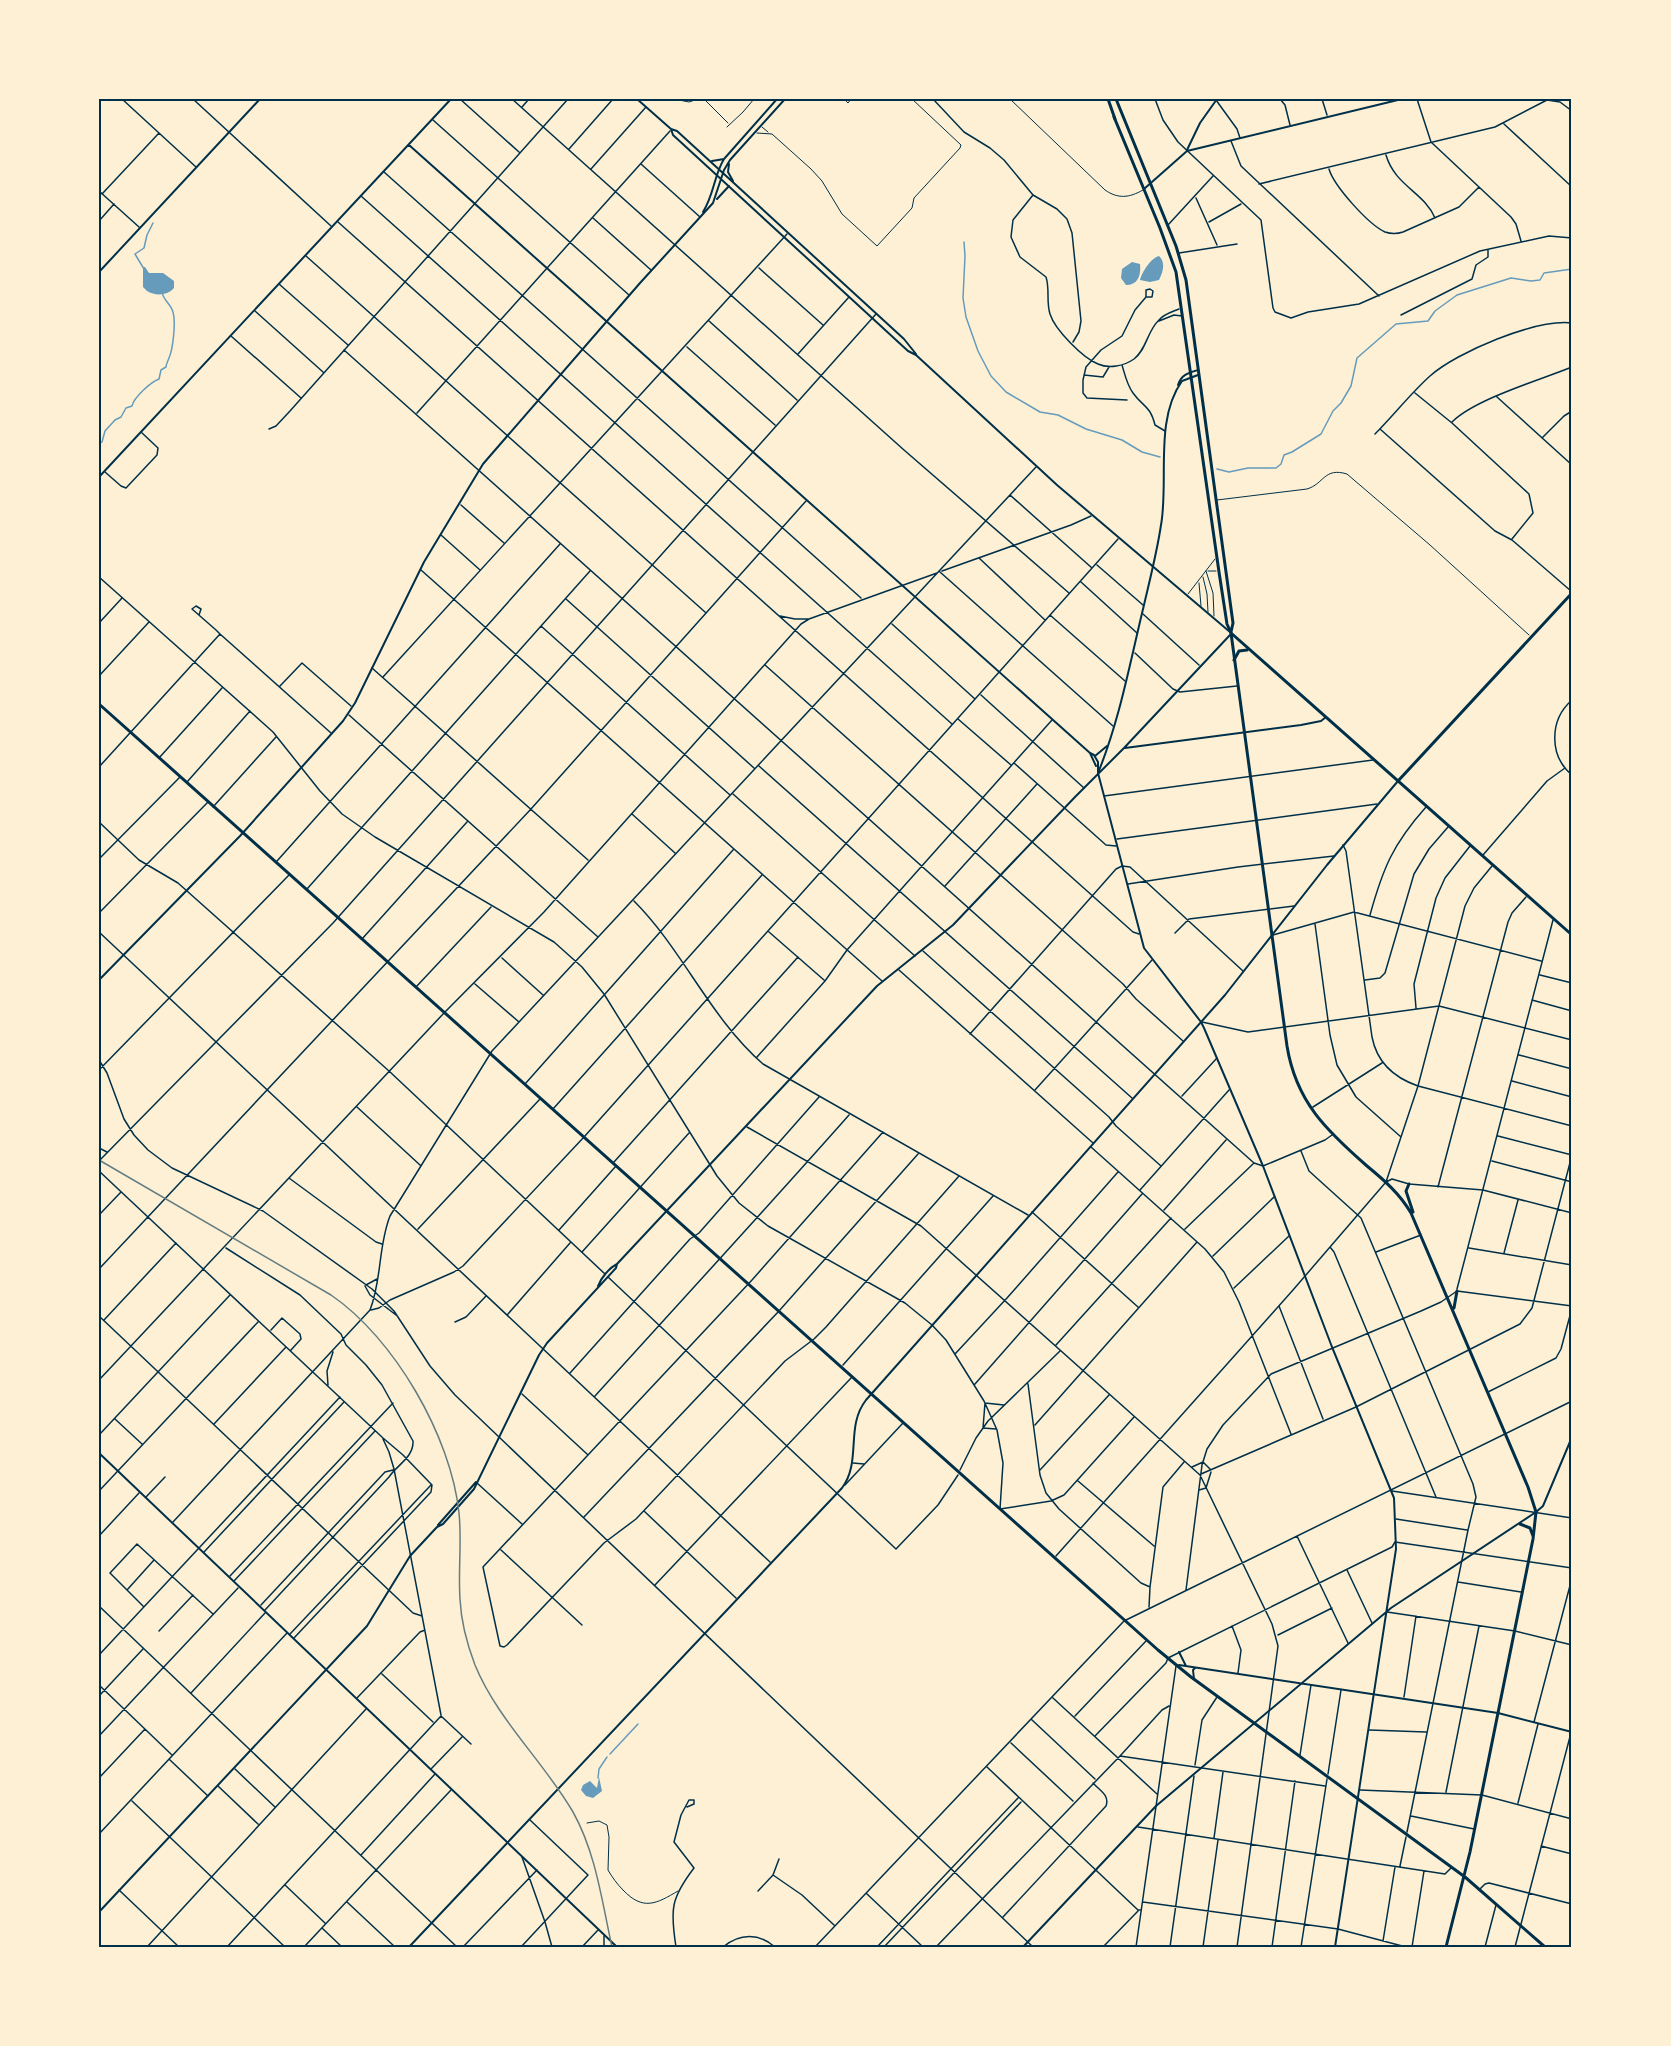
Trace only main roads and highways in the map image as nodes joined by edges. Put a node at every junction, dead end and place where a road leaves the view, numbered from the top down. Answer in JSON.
{"nodes":[{"id":1,"x":1107,"y":99,"type":"edge"},
{"id":2,"x":1117,"y":100,"type":"edge"},
{"id":3,"x":1572,"y":592,"type":"edge"},
{"id":4,"x":1231,"y":633,"type":"junction"},
{"id":5,"x":1251,"y":651,"type":"junction"},
{"id":6,"x":1234,"y":660,"type":"junction"},
{"id":7,"x":99,"y":705,"type":"edge"},
{"id":8,"x":1398,"y":781,"type":"junction"},
{"id":9,"x":1571,"y":933,"type":"edge"},
{"id":10,"x":1409,"y":1184,"type":"road end"},
{"id":11,"x":1414,"y":1217,"type":"junction"},
{"id":12,"x":1456,"y":1291,"type":"road end"},
{"id":13,"x":1453,"y":1310,"type":"junction"},
{"id":14,"x":1520,"y":1524,"type":"road end"},
{"id":15,"x":1533,"y":1538,"type":"junction"},
{"id":16,"x":1465,"y":1877,"type":"junction"},
{"id":17,"x":1446,"y":1947,"type":"edge"},
{"id":18,"x":1545,"y":1947,"type":"edge"}],
"edges":[{"from":1,"to":4,"type":"main road"},
{"from":2,"to":4,"type":"main road"},
{"from":3,"to":8,"type":"main road"},
{"from":4,"to":5,"type":"main road"},
{"from":4,"to":6,"type":"main road"},
{"from":5,"to":6,"type":"main road"},
{"from":5,"to":8,"type":"main road"},
{"from":6,"to":11,"type":"main road"},
{"from":7,"to":16,"type":"main road"},
{"from":8,"to":9,"type":"main road"},
{"from":10,"to":11,"type":"main road"},
{"from":11,"to":13,"type":"main road"},
{"from":12,"to":13,"type":"main road"},
{"from":13,"to":15,"type":"main road"},
{"from":14,"to":15,"type":"main road"},
{"from":15,"to":16,"type":"main road"},
{"from":16,"to":17,"type":"main road"},
{"from":16,"to":18,"type":"main road"}]}
